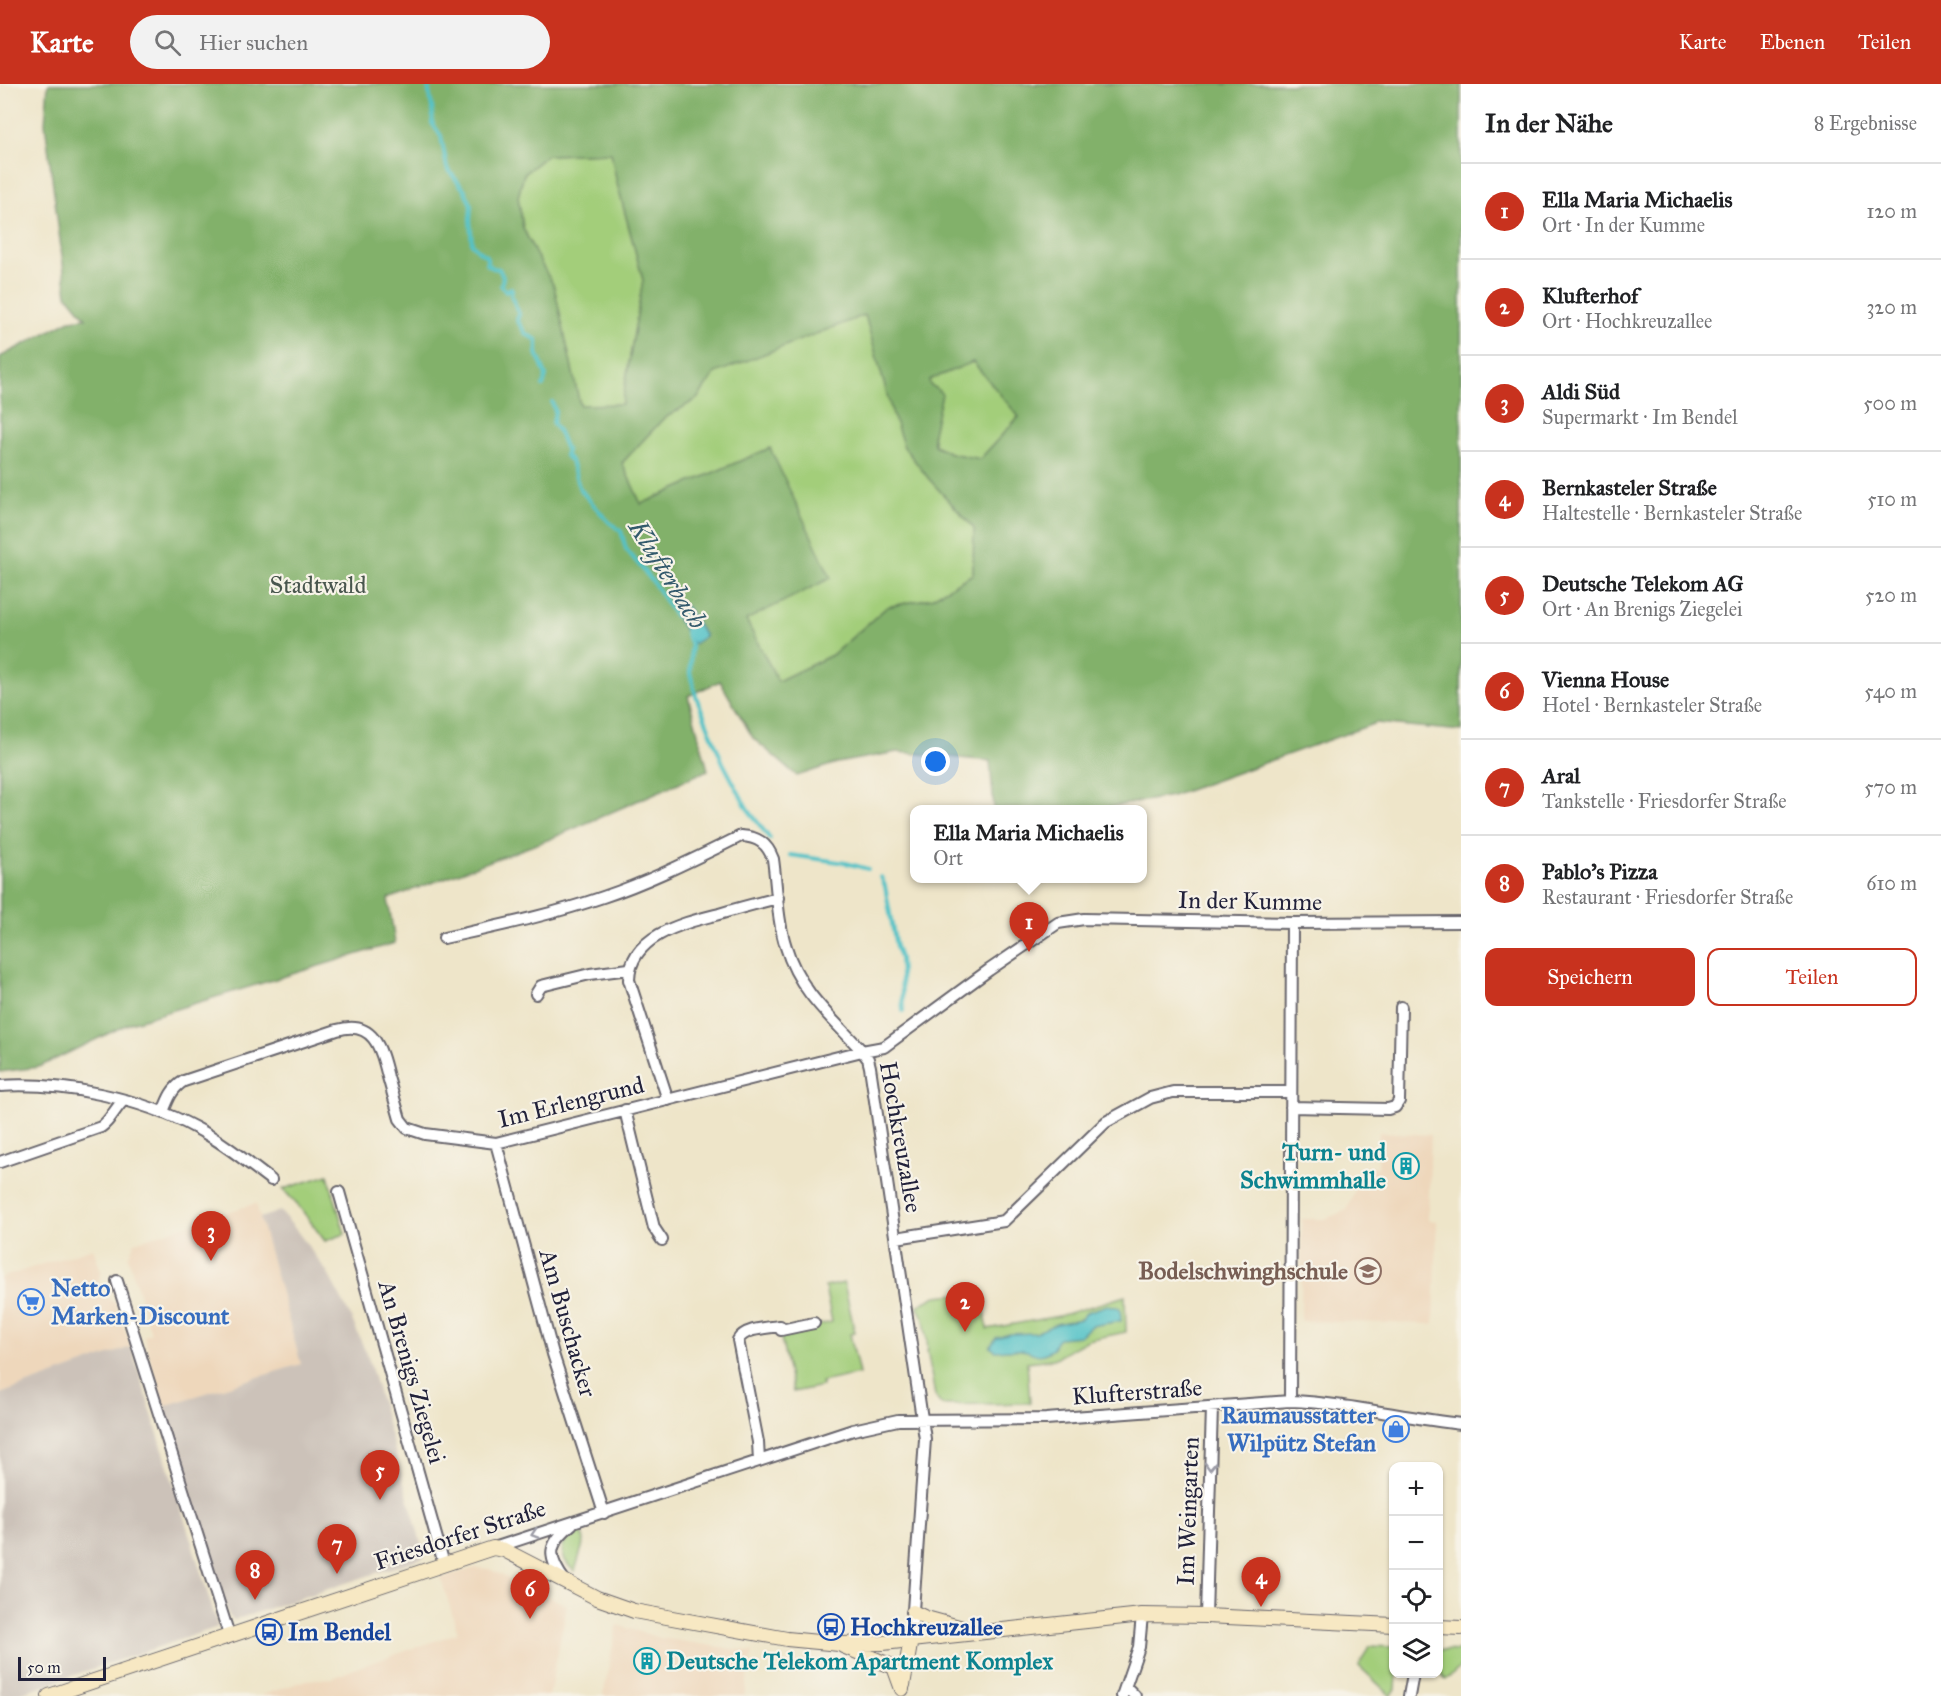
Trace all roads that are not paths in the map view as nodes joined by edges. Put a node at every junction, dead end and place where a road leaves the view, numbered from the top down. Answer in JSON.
{"nodes":[{"id":1,"x":778,"y":898,"type":"junction"},
{"id":2,"x":1461,"y":922,"type":"edge"},
{"id":3,"x":1292,"y":923,"type":"junction"},
{"id":4,"x":444,"y":938,"type":"dead end"},
{"id":5,"x":629,"y":969,"type":"junction"},
{"id":6,"x":537,"y":994,"type":"dead end"},
{"id":7,"x":1401,"y":1007,"type":"dead end"},
{"id":8,"x":862,"y":1051,"type":"junction"},
{"id":9,"x":0,"y":1086,"type":"edge"},
{"id":10,"x":1291,"y":1092,"type":"junction"},
{"id":11,"x":124,"y":1100,"type":"junction"},
{"id":12,"x":668,"y":1100,"type":"junction"},
{"id":13,"x":1291,"y":1107,"type":"junction"},
{"id":14,"x":625,"y":1110,"type":"junction"},
{"id":15,"x":163,"y":1112,"type":"junction"},
{"id":16,"x":496,"y":1143,"type":"junction"},
{"id":17,"x":0,"y":1162,"type":"edge"},
{"id":18,"x":271,"y":1180,"type":"dead end"},
{"id":19,"x":339,"y":1192,"type":"dead end"},
{"id":20,"x":896,"y":1238,"type":"junction"},
{"id":21,"x":663,"y":1240,"type":"dead end"},
{"id":22,"x":117,"y":1281,"type":"dead end"},
{"id":23,"x":814,"y":1323,"type":"dead end"},
{"id":24,"x":1290,"y":1401,"type":"junction"},
{"id":25,"x":1212,"y":1407,"type":"junction"},
{"id":26,"x":921,"y":1420,"type":"junction"},
{"id":27,"x":1461,"y":1425,"type":"edge"},
{"id":28,"x":759,"y":1461,"type":"junction"},
{"id":29,"x":604,"y":1513,"type":"junction"},
{"id":30,"x":577,"y":1520,"type":"junction"},
{"id":31,"x":493,"y":1548,"type":"junction"},
{"id":32,"x":444,"y":1564,"type":"junction"},
{"id":33,"x":568,"y":1584,"type":"junction"},
{"id":34,"x":913,"y":1612,"type":"junction"},
{"id":35,"x":1142,"y":1615,"type":"junction"},
{"id":36,"x":1206,"y":1616,"type":"junction"},
{"id":37,"x":1389,"y":1624,"type":"edge"},
{"id":38,"x":1443,"y":1627,"type":"edge"},
{"id":39,"x":1461,"y":1628,"type":"edge"},
{"id":40,"x":978,"y":1632,"type":"junction"},
{"id":41,"x":229,"y":1635,"type":"junction"},
{"id":42,"x":911,"y":1640,"type":"junction"},
{"id":43,"x":839,"y":1644,"type":"junction"},
{"id":44,"x":1412,"y":1678,"type":"edge"},
{"id":45,"x":1124,"y":1691,"type":"edge"},
{"id":46,"x":902,"y":1692,"type":"edge"},
{"id":47,"x":49,"y":1696,"type":"edge"},
{"id":48,"x":1136,"y":1696,"type":"edge"},
{"id":49,"x":1410,"y":1696,"type":"edge"}],
"edges":[{"from":1,"to":4,"type":"street","name":"Hochkreuzallee"},
{"from":1,"to":5,"type":"street"},
{"from":1,"to":8,"type":"street","name":"Hochkreuzallee"},
{"from":2,"to":3,"type":"street","name":"In der Kumme"},
{"from":3,"to":8,"type":"street","name":"In der Kumme"},
{"from":3,"to":10,"type":"street"},
{"from":5,"to":6,"type":"street"},
{"from":5,"to":12,"type":"street"},
{"from":7,"to":13,"type":"street"},
{"from":8,"to":12,"type":"street","name":"Im Erlengrund"},
{"from":8,"to":20,"type":"street","name":"Hochkreuzallee"},
{"from":9,"to":11,"type":"street"},
{"from":10,"to":13,"type":"street"},
{"from":10,"to":20,"type":"street"},
{"from":11,"to":15,"type":"street"},
{"from":11,"to":17,"type":"street"},
{"from":12,"to":14,"type":"street","name":"Im Erlengrund"},
{"from":13,"to":24,"type":"street"},
{"from":14,"to":16,"type":"street","name":"Im Erlengrund"},
{"from":14,"to":21,"type":"street"},
{"from":15,"to":16,"type":"street","name":"Im Erlengrund"},
{"from":15,"to":18,"type":"street"},
{"from":16,"to":29,"type":"street","name":"Am Buschacker"},
{"from":19,"to":32,"type":"street","name":"An Brenigs Ziegelei"},
{"from":20,"to":26,"type":"street","name":"Hochkreuzallee"},
{"from":22,"to":41,"type":"street"},
{"from":23,"to":28,"type":"street"},
{"from":24,"to":25,"type":"street","name":"Klufterstraße"},
{"from":24,"to":27,"type":"street","name":"Klufterstraße"},
{"from":25,"to":26,"type":"street","name":"Klufterstraße"},
{"from":25,"to":36,"type":"street","name":"Im Weingarten","one_way":true},
{"from":26,"to":28,"type":"street","name":"Friesdorfer Straße"},
{"from":26,"to":34,"type":"street","name":"Hochkreuzallee"},
{"from":28,"to":29,"type":"street","name":"Friesdorfer Straße"},
{"from":29,"to":30,"type":"street","name":"Friesdorfer Straße"},
{"from":30,"to":31,"type":"street","name":"Friesdorfer Straße","one_way":true},
{"from":30,"to":33,"type":"street","name":"Friesdorfer Straße"},
{"from":31,"to":32,"type":"street","name":"Friesdorfer Straße"},
{"from":31,"to":33,"type":"street"},
{"from":32,"to":41,"type":"street","name":"Friesdorfer Straße"},
{"from":33,"to":43,"type":"street"},
{"from":34,"to":40,"type":"street"},
{"from":34,"to":42,"type":"street","name":"Hochkreuzallee"},
{"from":35,"to":36,"type":"street"},
{"from":35,"to":40,"type":"street"},
{"from":35,"to":45,"type":"street"},
{"from":36,"to":37,"type":"street"},
{"from":38,"to":39,"type":"street"},
{"from":40,"to":42,"type":"street"},
{"from":41,"to":47,"type":"street","name":"Friesdorfer Straße"},
{"from":42,"to":43,"type":"street"},
{"from":42,"to":46,"type":"street","name":"Hochkreuzallee"},
{"from":43,"to":46,"type":"street"},
{"from":44,"to":49,"type":"street"},
{"from":45,"to":48,"type":"street"}]}
